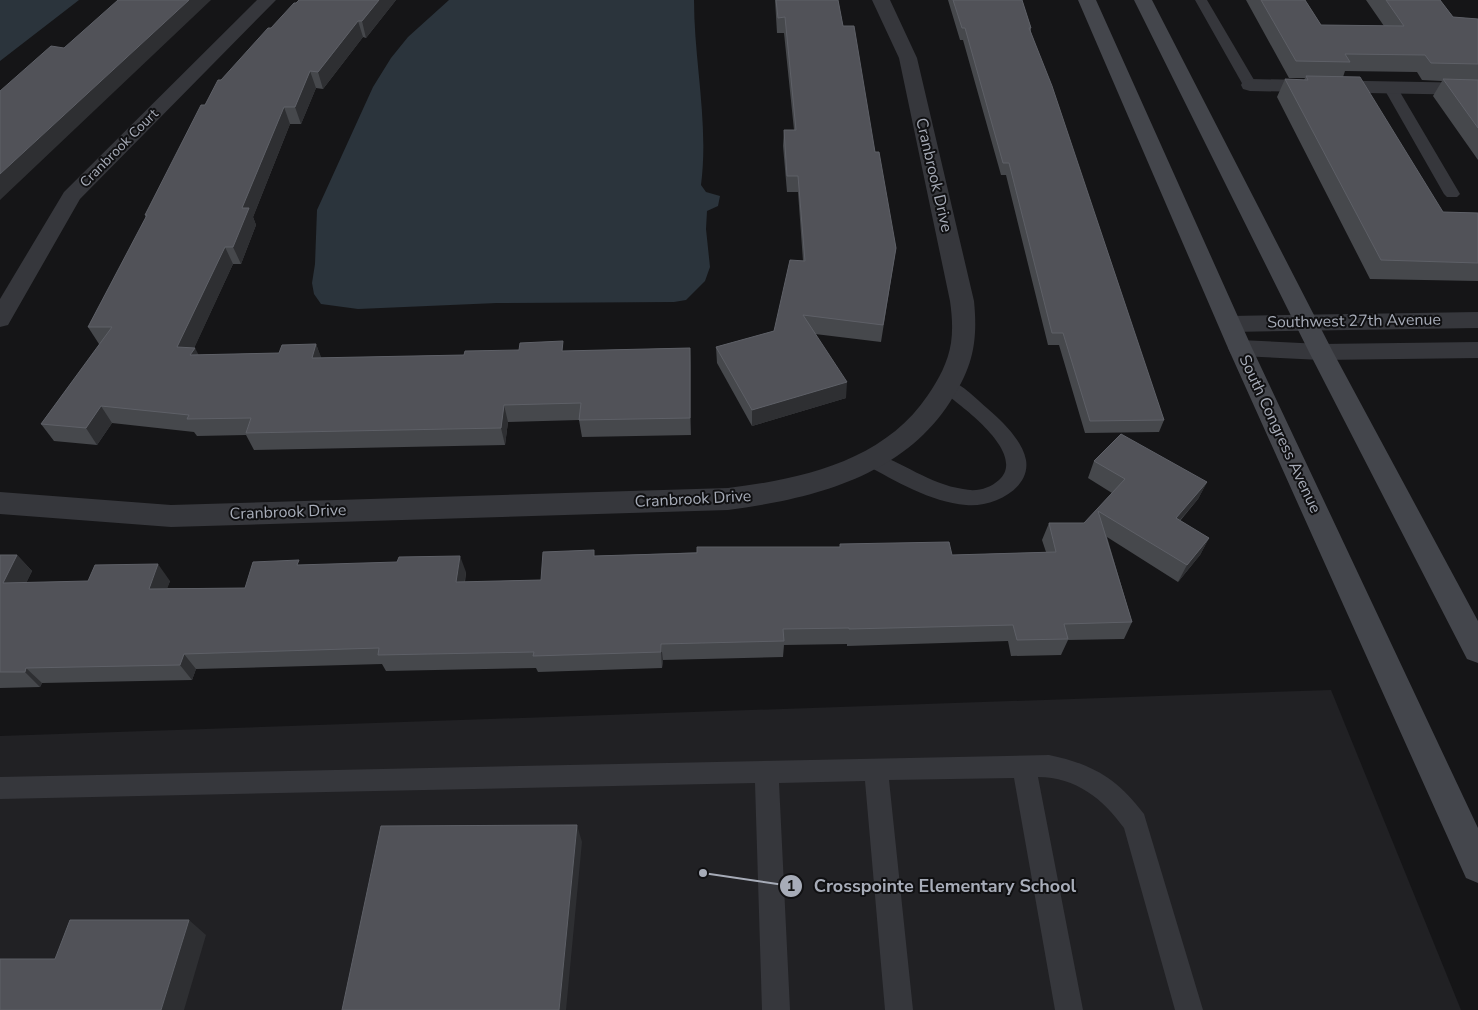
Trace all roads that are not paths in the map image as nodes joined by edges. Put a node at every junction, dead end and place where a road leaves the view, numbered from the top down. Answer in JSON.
{"nodes":[{"id":1,"x":267,"y":0,"type":"edge"},
{"id":2,"x":881,"y":0,"type":"edge"},
{"id":3,"x":1087,"y":0,"type":"edge"},
{"id":4,"x":1143,"y":0,"type":"edge"},
{"id":5,"x":1201,"y":0,"type":"edge"},
{"id":6,"x":1250,"y":85,"type":"joint"},
{"id":7,"x":1390,"y":87,"type":"junction"},
{"id":8,"x":1478,"y":89,"type":"edge"},
{"id":9,"x":1452,"y":194,"type":"dead end"},
{"id":10,"x":0,"y":318,"type":"edge"},
{"id":11,"x":1478,"y":320,"type":"edge"},
{"id":12,"x":1306,"y":322,"type":"junction"},
{"id":13,"x":1230,"y":324,"type":"junction"},
{"id":14,"x":1240,"y":348,"type":"junction"},
{"id":15,"x":1478,"y":350,"type":"edge"},
{"id":16,"x":1320,"y":352,"type":"junction"},
{"id":17,"x":948,"y":386,"type":"junction"},
{"id":18,"x":871,"y":459,"type":"junction"},
{"id":19,"x":0,"y":503,"type":"edge"},
{"id":20,"x":1478,"y":650,"type":"edge"},
{"id":21,"x":1024,"y":766,"type":"junction"},
{"id":22,"x":876,"y":771,"type":"junction"},
{"id":23,"x":767,"y":773,"type":"junction"},
{"id":24,"x":0,"y":788,"type":"edge"},
{"id":25,"x":1478,"y":866,"type":"edge"},
{"id":26,"x":776,"y":1010,"type":"edge"},
{"id":27,"x":899,"y":1010,"type":"edge"},
{"id":28,"x":1069,"y":1010,"type":"edge"},
{"id":29,"x":1189,"y":1010,"type":"edge"}],
"edges":[{"from":1,"to":10,"type":"street","name":"Cranbrook Court"},
{"from":2,"to":17,"type":"street","name":"Cranbrook Drive"},
{"from":3,"to":13,"type":"main road","name":"South Congress Avenue"},
{"from":4,"to":12,"type":"main road"},
{"from":5,"to":6,"type":"lane"},
{"from":6,"to":7,"type":"street"},
{"from":7,"to":8,"type":"street"},
{"from":7,"to":9,"type":"lane"},
{"from":11,"to":12,"type":"street","name":"Southwest 27th Avenue"},
{"from":12,"to":13,"type":"street","name":"Southwest 27th Avenue"},
{"from":12,"to":16,"type":"main road"},
{"from":13,"to":14,"type":"main road","name":"South Congress Avenue"},
{"from":14,"to":16,"type":"street","name":"Southwest 27th Avenue"},
{"from":14,"to":25,"type":"main road","name":"South Congress Avenue"},
{"from":15,"to":16,"type":"street","name":"Southwest 27th Avenue"},
{"from":16,"to":20,"type":"main road"},
{"from":17,"to":18,"type":"street","name":"Cranbrook Drive"},
{"from":17,"to":18,"type":"lane"},
{"from":18,"to":19,"type":"street","name":"Cranbrook Drive"},
{"from":21,"to":22,"type":"lane"},
{"from":21,"to":28,"type":"lane"},
{"from":21,"to":29,"type":"lane"},
{"from":22,"to":23,"type":"lane"},
{"from":22,"to":27,"type":"lane"},
{"from":23,"to":24,"type":"lane"},
{"from":23,"to":26,"type":"lane"}]}
